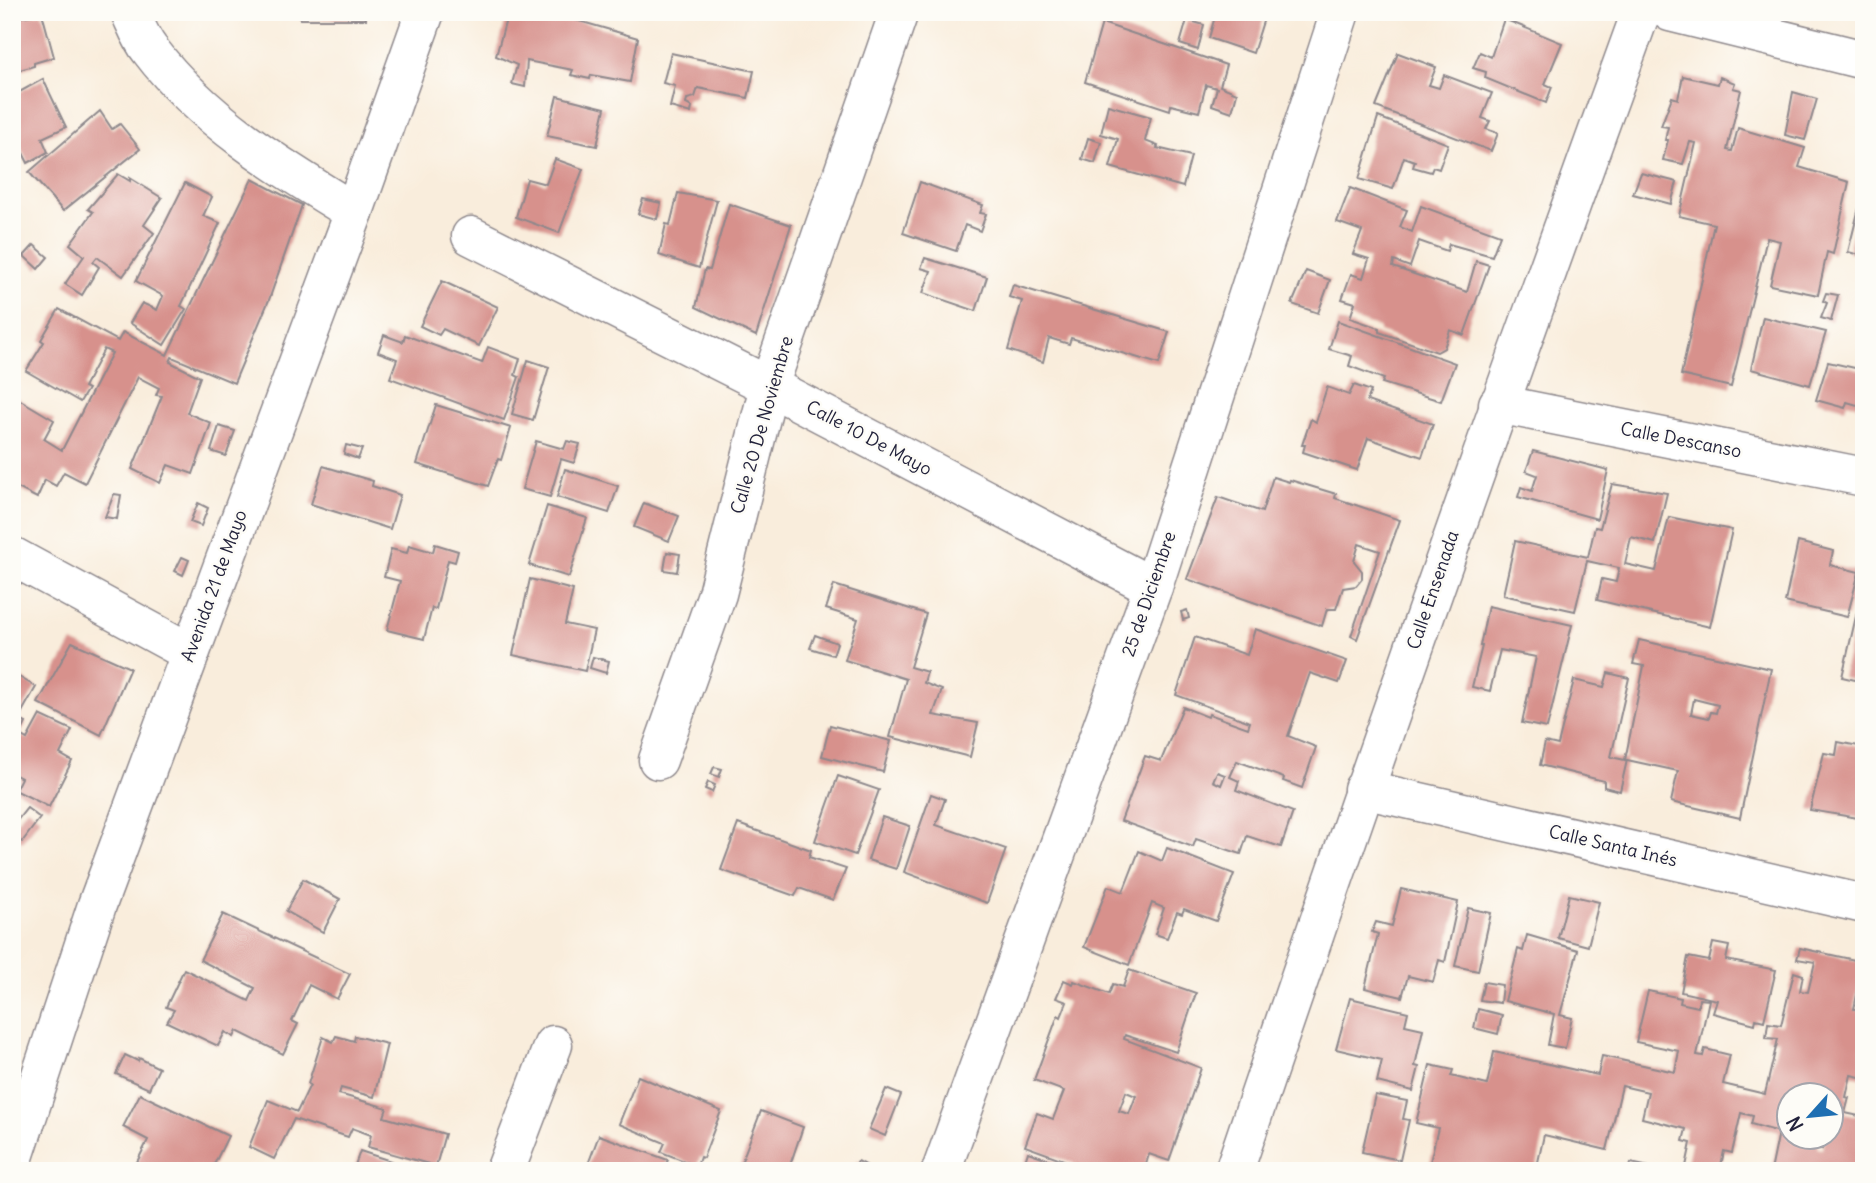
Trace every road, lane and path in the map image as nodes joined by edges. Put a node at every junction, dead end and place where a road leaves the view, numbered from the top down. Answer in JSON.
{"nodes":[{"id":1,"x":130,"y":12,"type":"edge"},
{"id":2,"x":425,"y":12,"type":"edge"},
{"id":3,"x":899,"y":12,"type":"edge"},
{"id":4,"x":1340,"y":12,"type":"edge"},
{"id":5,"x":1641,"y":12,"type":"edge"},
{"id":6,"x":1670,"y":12,"type":"edge"},
{"id":7,"x":1864,"y":60,"type":"edge"},
{"id":8,"x":354,"y":212,"type":"junction"},
{"id":9,"x":471,"y":236,"type":"dead end"},
{"id":10,"x":769,"y":386,"type":"junction"},
{"id":11,"x":1498,"y":404,"type":"junction"},
{"id":12,"x":1864,"y":477,"type":"edge"},
{"id":13,"x":12,"y":556,"type":"edge"},
{"id":14,"x":1153,"y":587,"type":"junction"},
{"id":15,"x":189,"y":652,"type":"junction"},
{"id":16,"x":658,"y":760,"type":"dead end"},
{"id":17,"x":1363,"y":789,"type":"junction"},
{"id":18,"x":1864,"y":904,"type":"edge"},
{"id":19,"x":553,"y":1045,"type":"dead end"},
{"id":20,"x":12,"y":1163,"type":"edge"},
{"id":21,"x":505,"y":1171,"type":"edge"},
{"id":22,"x":941,"y":1171,"type":"edge"},
{"id":23,"x":1234,"y":1171,"type":"edge"}],
"edges":[{"from":1,"to":8,"type":"street"},
{"from":2,"to":8,"type":"street","name":"Avenida 21 de Mayo"},
{"from":3,"to":10,"type":"street","name":"Calle 20 De Noviembre"},
{"from":4,"to":14,"type":"street","name":"25 de Diciembre"},
{"from":5,"to":11,"type":"street","name":"Calle Ensenada"},
{"from":6,"to":7,"type":"street"},
{"from":8,"to":15,"type":"street","name":"Avenida 21 de Mayo"},
{"from":9,"to":10,"type":"street","name":"Calle 10 De Mayo"},
{"from":10,"to":14,"type":"street","name":"Calle 10 De Mayo"},
{"from":10,"to":16,"type":"street","name":"Calle 20 De Noviembre"},
{"from":11,"to":12,"type":"street","name":"Calle Descanso"},
{"from":11,"to":17,"type":"street","name":"Calle Ensenada"},
{"from":13,"to":15,"type":"street"},
{"from":14,"to":22,"type":"street","name":"25 de Diciembre"},
{"from":15,"to":20,"type":"street","name":"Avenida 21 de Mayo"},
{"from":17,"to":18,"type":"street","name":"Calle Santa Inés"},
{"from":17,"to":23,"type":"street","name":"Calle Ensenada"},
{"from":19,"to":21,"type":"street"}]}
